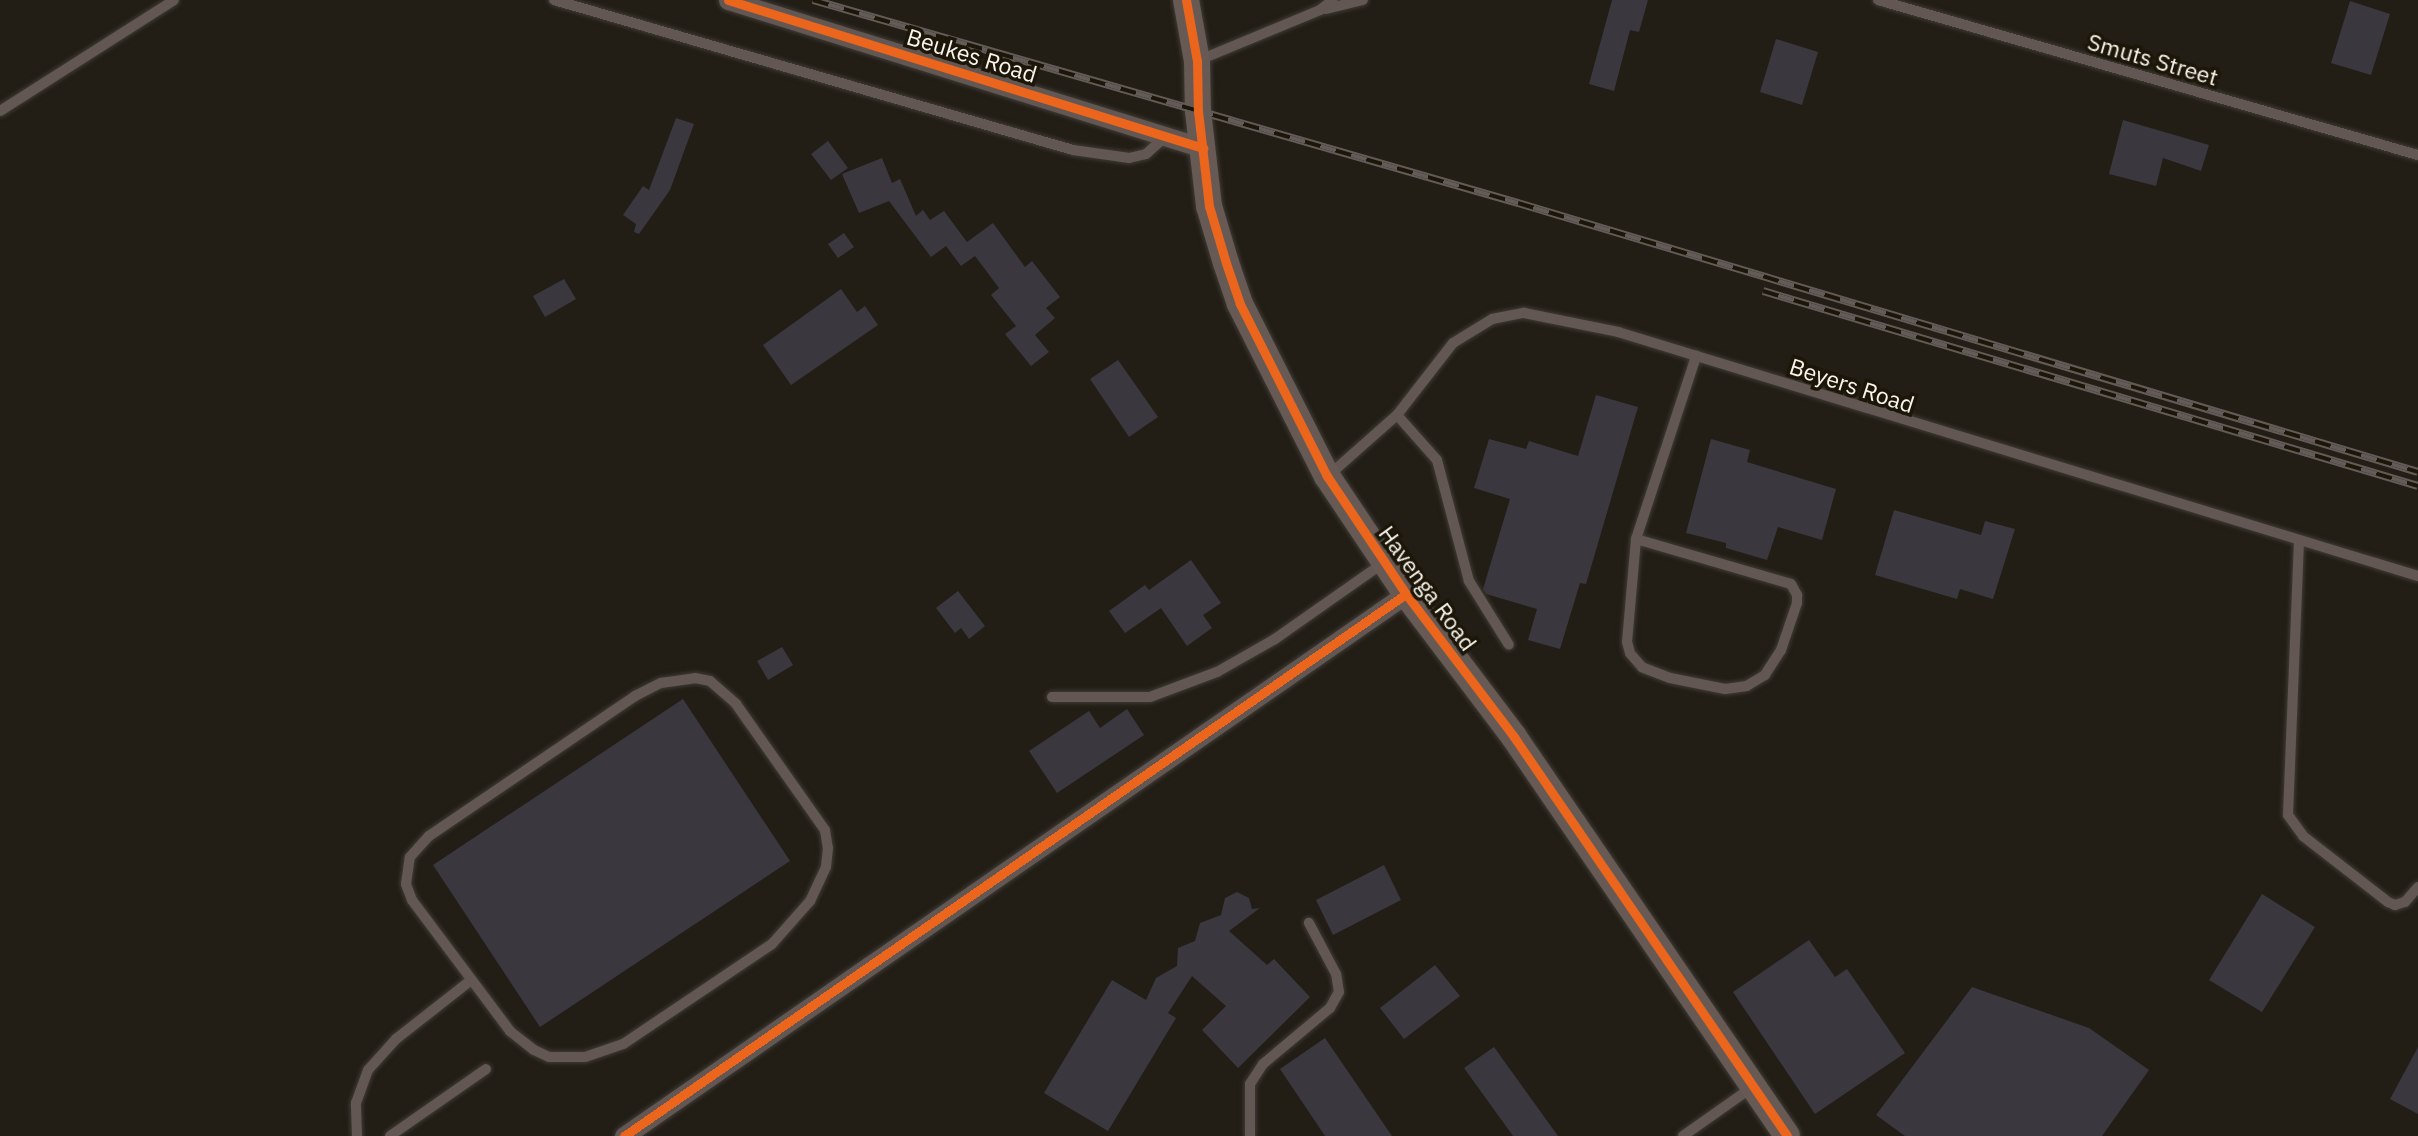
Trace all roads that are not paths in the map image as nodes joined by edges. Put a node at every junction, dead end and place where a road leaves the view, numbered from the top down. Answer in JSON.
{"nodes":[{"id":1,"x":174,"y":0,"type":"edge"},
{"id":2,"x":554,"y":0,"type":"edge"},
{"id":3,"x":728,"y":0,"type":"edge"},
{"id":4,"x":1186,"y":0,"type":"edge"},
{"id":5,"x":1333,"y":0,"type":"edge"},
{"id":6,"x":1363,"y":0,"type":"edge"},
{"id":7,"x":1878,"y":0,"type":"edge"},
{"id":8,"x":1320,"y":10,"type":"junction"},
{"id":9,"x":1197,"y":61,"type":"junction"},
{"id":10,"x":0,"y":111,"type":"edge"},
{"id":11,"x":1167,"y":135,"type":"junction"},
{"id":12,"x":1203,"y":148,"type":"junction"},
{"id":13,"x":2418,"y":155,"type":"edge"},
{"id":14,"x":1696,"y":356,"type":"junction"},
{"id":15,"x":1397,"y":415,"type":"junction"},
{"id":16,"x":1327,"y":476,"type":"junction"},
{"id":17,"x":1636,"y":539,"type":"junction"},
{"id":18,"x":2299,"y":541,"type":"junction"},
{"id":19,"x":1384,"y":563,"type":"junction"},
{"id":20,"x":2418,"y":576,"type":"edge"},
{"id":21,"x":1406,"y":594,"type":"junction"},
{"id":22,"x":1509,"y":645,"type":"dead end"},
{"id":23,"x":1052,"y":697,"type":"dead end"},
{"id":24,"x":2418,"y":887,"type":"edge"},
{"id":25,"x":1309,"y":923,"type":"dead end"},
{"id":26,"x":470,"y":981,"type":"junction"},
{"id":27,"x":486,"y":1069,"type":"dead end"},
{"id":28,"x":1753,"y":1086,"type":"junction"},
{"id":29,"x":356,"y":1136,"type":"edge"},
{"id":30,"x":390,"y":1136,"type":"edge"},
{"id":31,"x":624,"y":1136,"type":"edge"},
{"id":32,"x":1250,"y":1136,"type":"edge"},
{"id":33,"x":1683,"y":1136,"type":"edge"},
{"id":34,"x":1787,"y":1136,"type":"edge"}],
"edges":[{"from":1,"to":10,"type":"lane"},
{"from":2,"to":11,"type":"lane"},
{"from":3,"to":11,"type":"street","name":"Beukes Road"},
{"from":4,"to":9,"type":"street","name":"Havenga Road"},
{"from":5,"to":8,"type":"lane"},
{"from":6,"to":8,"type":"lane"},
{"from":7,"to":13,"type":"lane","name":"Smuts Street"},
{"from":8,"to":9,"type":"lane"},
{"from":9,"to":12,"type":"street","name":"Havenga Road"},
{"from":11,"to":12,"type":"street","name":"Beukes Road"},
{"from":12,"to":16,"type":"street","name":"Havenga Road"},
{"from":14,"to":15,"type":"lane","name":"Beyers Road"},
{"from":14,"to":17,"type":"lane"},
{"from":14,"to":18,"type":"lane","name":"Beyers Road"},
{"from":15,"to":16,"type":"lane","name":"Beyers Road"},
{"from":15,"to":22,"type":"lane"},
{"from":16,"to":19,"type":"street","name":"Havenga Road"},
{"from":17,"to":17,"type":"lane"},
{"from":18,"to":20,"type":"lane","name":"Beyers Road"},
{"from":18,"to":24,"type":"lane"},
{"from":19,"to":21,"type":"street","name":"Havenga Road"},
{"from":19,"to":23,"type":"lane"},
{"from":21,"to":28,"type":"street","name":"Havenga Road"},
{"from":21,"to":31,"type":"street"},
{"from":25,"to":32,"type":"lane"},
{"from":26,"to":26,"type":"lane"},
{"from":26,"to":29,"type":"lane"},
{"from":27,"to":30,"type":"lane"},
{"from":28,"to":33,"type":"lane"},
{"from":28,"to":34,"type":"street","name":"Havenga Road"}]}
